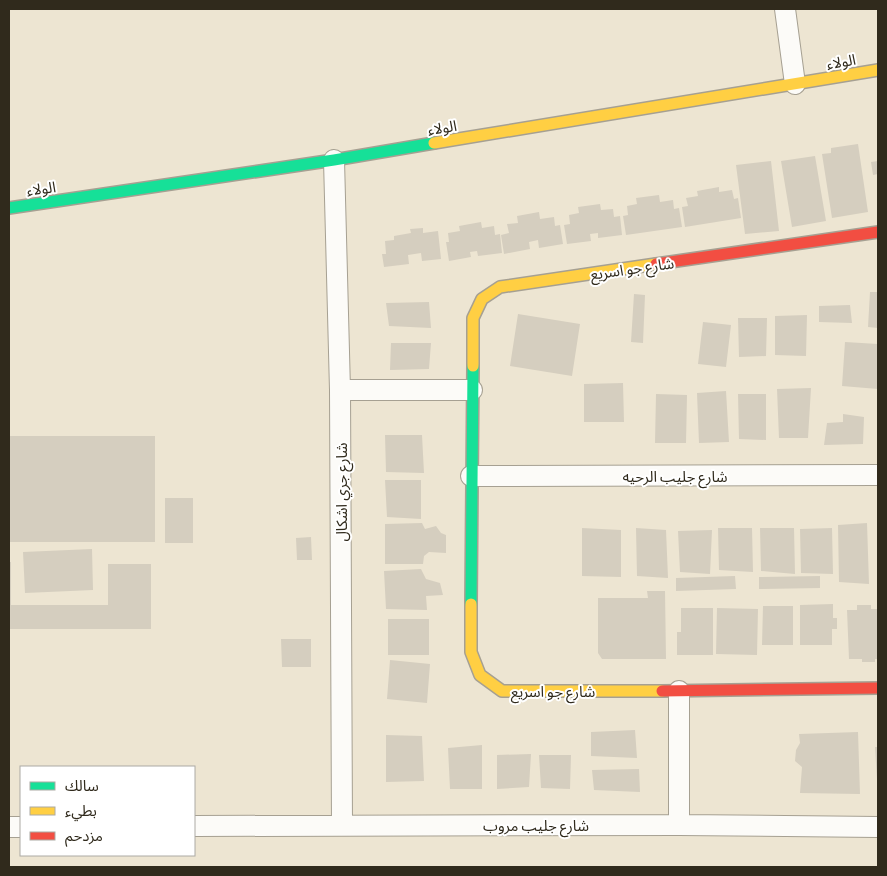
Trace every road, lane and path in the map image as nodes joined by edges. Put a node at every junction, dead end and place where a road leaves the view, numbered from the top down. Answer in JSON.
{"nodes":[{"id":1,"x":785,"y":9,"type":"edge"},
{"id":2,"x":878,"y":70,"type":"edge"},
{"id":3,"x":796,"y":84,"type":"junction"},
{"id":4,"x":334,"y":160,"type":"junction"},
{"id":5,"x":9,"y":208,"type":"edge"},
{"id":6,"x":878,"y":232,"type":"edge"},
{"id":7,"x":340,"y":390,"type":"junction"},
{"id":8,"x":472,"y":390,"type":"junction"},
{"id":9,"x":472,"y":476,"type":"junction"},
{"id":10,"x":878,"y":476,"type":"edge"},
{"id":11,"x":878,"y":688,"type":"edge"},
{"id":12,"x":679,"y":691,"type":"junction"},
{"id":13,"x":342,"y":825,"type":"junction"},
{"id":14,"x":679,"y":825,"type":"junction"},
{"id":15,"x":195,"y":826,"type":"edge"},
{"id":16,"x":878,"y":827,"type":"edge"}],
"edges":[{"from":1,"to":3,"type":"street"},
{"from":2,"to":3,"type":"street","name":"الولاء"},
{"from":3,"to":4,"type":"street","name":"الولاء"},
{"from":4,"to":5,"type":"street","name":"الولاء"},
{"from":4,"to":7,"type":"street","name":"شارع جري اشكال"},
{"from":6,"to":8,"type":"street","name":"شارع جو اسريع"},
{"from":7,"to":8,"type":"street"},
{"from":7,"to":13,"type":"street","name":"شارع جري اشكال"},
{"from":8,"to":9,"type":"street","name":"شارع جو اسريع"},
{"from":9,"to":10,"type":"street","name":"شارع جليب الرحيه"},
{"from":9,"to":12,"type":"street","name":"شارع جو اسريع"},
{"from":11,"to":12,"type":"street","name":"شارع جو اسريع"},
{"from":12,"to":14,"type":"street"},
{"from":13,"to":14,"type":"street","name":"شارع جليب مروب"},
{"from":13,"to":15,"type":"street","name":"شارع جليب مروب"},
{"from":14,"to":16,"type":"street","name":"شارع جليب مروب"}]}
